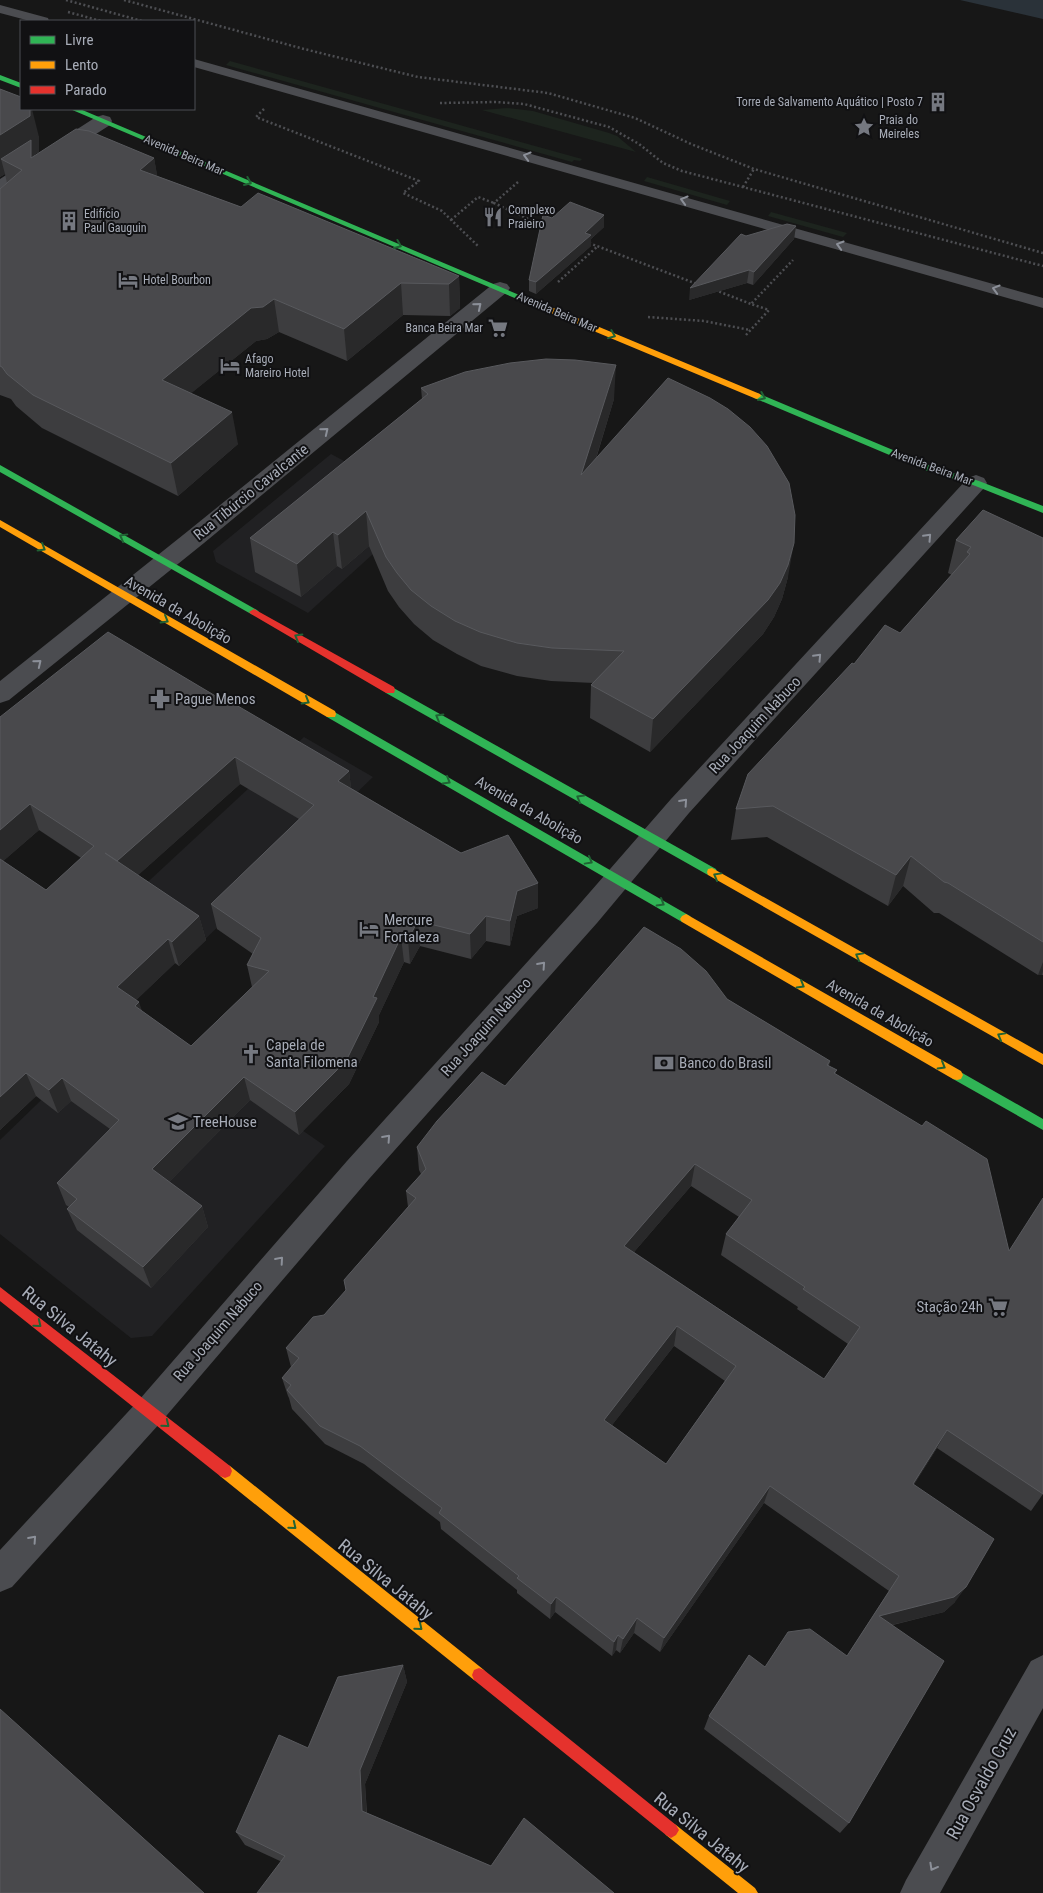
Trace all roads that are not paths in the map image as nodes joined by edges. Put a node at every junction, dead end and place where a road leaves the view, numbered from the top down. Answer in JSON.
{"nodes":[{"id":1,"x":0,"y":9,"type":"edge"},
{"id":2,"x":39,"y":20,"type":"edge"},
{"id":3,"x":195,"y":63,"type":"edge"},
{"id":4,"x":0,"y":77,"type":"edge"},
{"id":5,"x":20,"y":86,"type":"edge"},
{"id":6,"x":76,"y":110,"type":"edge"},
{"id":7,"x":103,"y":121,"type":"junction"},
{"id":8,"x":0,"y":187,"type":"edge"},
{"id":9,"x":500,"y":288,"type":"junction"},
{"id":10,"x":1043,"y":303,"type":"edge"},
{"id":11,"x":0,"y":468,"type":"edge"},
{"id":12,"x":976,"y":483,"type":"junction"},
{"id":13,"x":1043,"y":510,"type":"edge"},
{"id":14,"x":0,"y":523,"type":"edge"},
{"id":15,"x":165,"y":562,"type":"junction"},
{"id":16,"x":123,"y":595,"type":"junction"},
{"id":17,"x":0,"y":694,"type":"edge"},
{"id":18,"x":653,"y":839,"type":"junction"},
{"id":19,"x":618,"y":878,"type":"junction"},
{"id":20,"x":1043,"y":1060,"type":"edge"},
{"id":21,"x":1043,"y":1125,"type":"edge"},
{"id":22,"x":0,"y":1293,"type":"edge"},
{"id":23,"x":150,"y":1411,"type":"junction"},
{"id":24,"x":0,"y":1575,"type":"edge"},
{"id":25,"x":1043,"y":1672,"type":"edge"},
{"id":26,"x":750,"y":1893,"type":"edge"},
{"id":27,"x":919,"y":1893,"type":"edge"}],
"edges":[{"from":1,"to":2,"type":"lane"},
{"from":10,"to":3,"type":"lane","one_way":true},
{"from":4,"to":5,"type":"main road"},
{"from":6,"to":7,"type":"main road","name":"Avenida Beira Mar"},
{"from":7,"to":8,"type":"street"},
{"from":7,"to":9,"type":"main road","name":"Avenida Beira Mar","one_way":true},
{"from":9,"to":12,"type":"main road","name":"Avenida Beira Mar","one_way":true},
{"from":15,"to":9,"type":"street","name":"Rua Tibúrcio Cavalcante","one_way":true},
{"from":15,"to":11,"type":"main road","one_way":true},
{"from":12,"to":13,"type":"main road","name":"Avenida Beira Mar"},
{"from":18,"to":12,"type":"street","name":"Rua Joaquim Nabuco","one_way":true},
{"from":14,"to":16,"type":"main road","name":"Avenida da Abolição","one_way":true},
{"from":15,"to":16,"type":"street","name":"Rua Tibúrcio Cavalcante"},
{"from":18,"to":15,"type":"main road","one_way":true},
{"from":17,"to":16,"type":"street","name":"Rua Tibúrcio Cavalcante","one_way":true},
{"from":16,"to":19,"type":"main road","name":"Avenida da Abolição","one_way":true},
{"from":18,"to":19,"type":"street","name":"Rua Joaquim Nabuco"},
{"from":20,"to":18,"type":"main road","one_way":true},
{"from":19,"to":21,"type":"main road","name":"Avenida da Abolição","one_way":true},
{"from":23,"to":19,"type":"street","name":"Rua Joaquim Nabuco","one_way":true},
{"from":22,"to":23,"type":"main road","name":"Rua Silva Jatahy","one_way":true},
{"from":24,"to":23,"type":"street","name":"Rua Joaquim Nabuco","one_way":true},
{"from":23,"to":26,"type":"main road","name":"Rua Silva Jatahy","one_way":true},
{"from":25,"to":27,"type":"street","name":"Rua Osvaldo Cruz","one_way":true}]}
